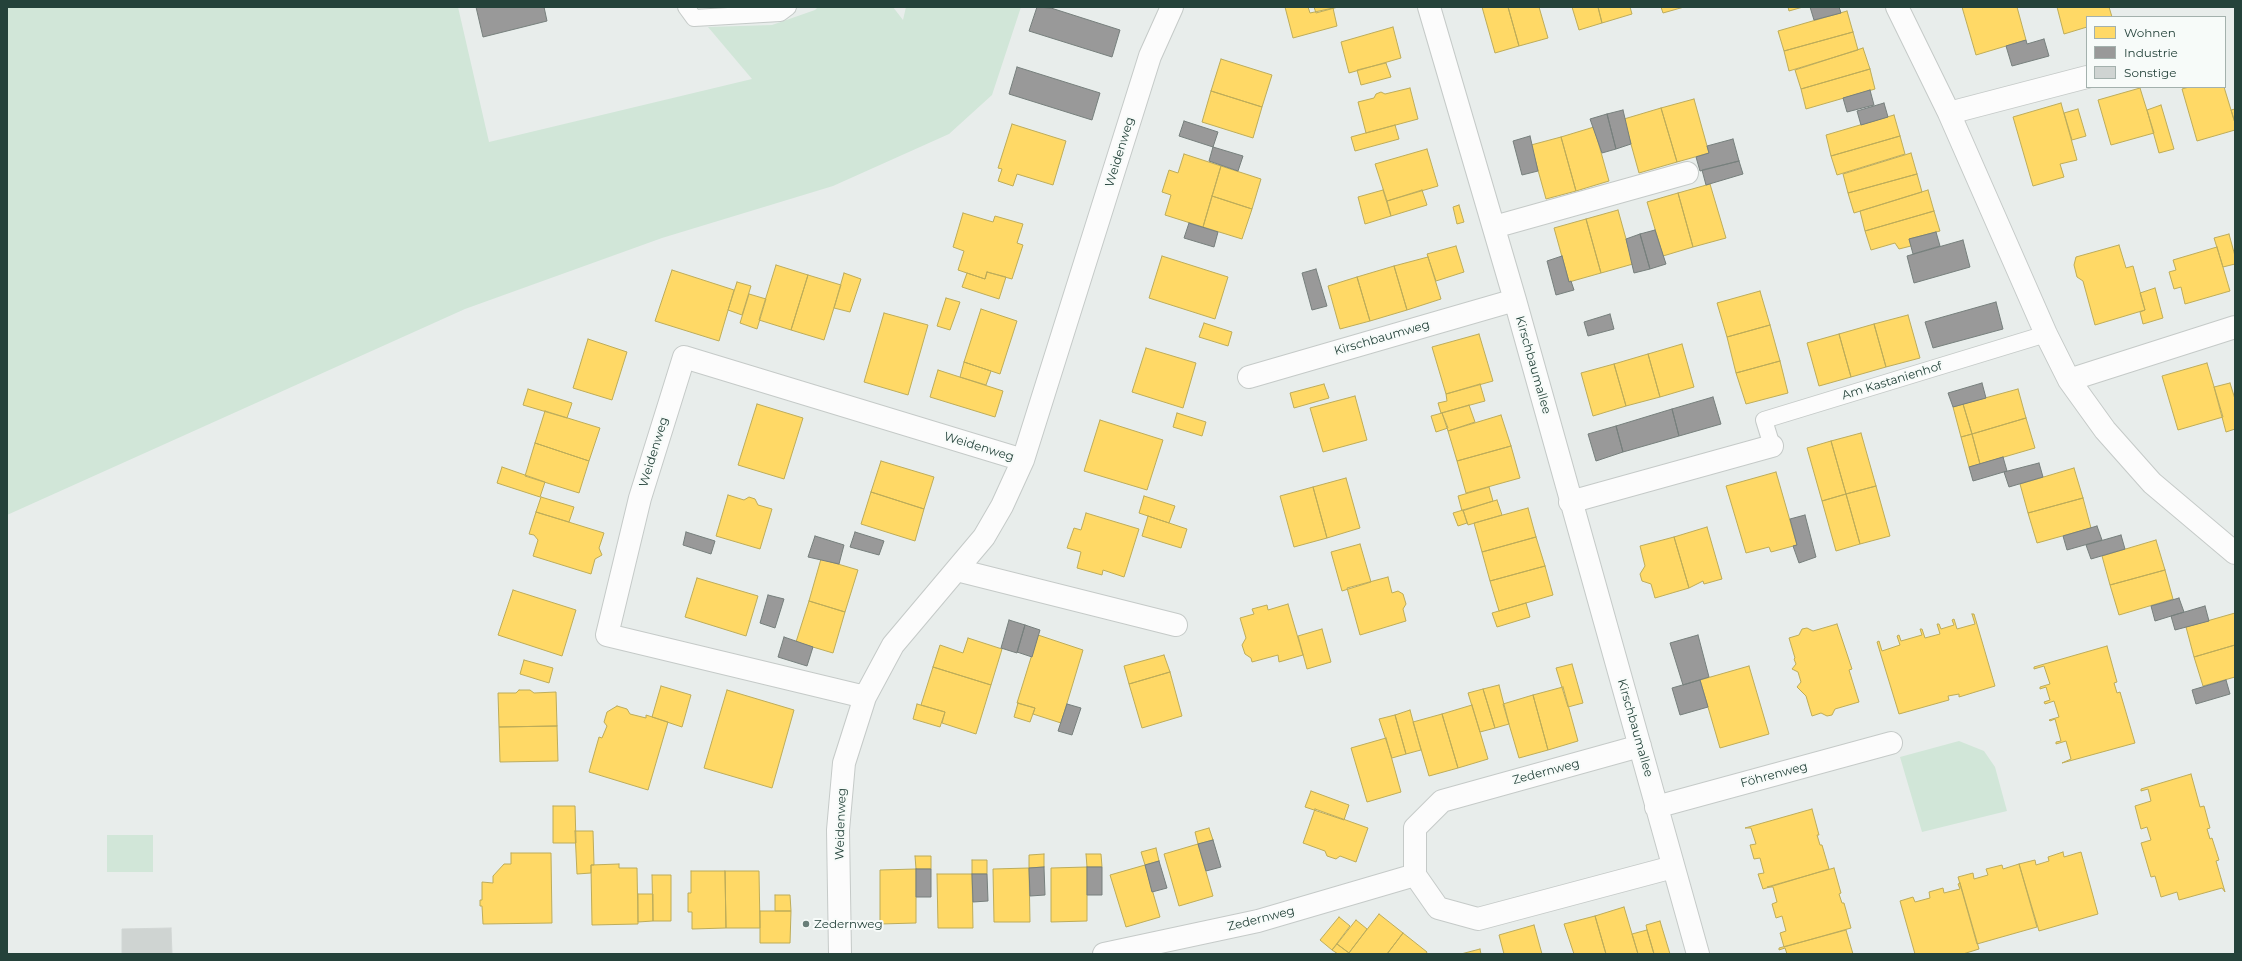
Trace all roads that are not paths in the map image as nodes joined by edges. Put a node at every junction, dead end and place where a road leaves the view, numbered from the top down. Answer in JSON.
{"nodes":[{"id":1,"x":686,"y":7,"type":"edge"},
{"id":2,"x":788,"y":7,"type":"edge"},
{"id":3,"x":1172,"y":7,"type":"edge"},
{"id":4,"x":1429,"y":7,"type":"edge"},
{"id":5,"x":1897,"y":7,"type":"edge"},
{"id":6,"x":2086,"y":77,"type":"edge"},
{"id":7,"x":1949,"y":113,"type":"junction"},
{"id":8,"x":1687,"y":173,"type":"dead end"},
{"id":9,"x":1494,"y":227,"type":"junction"},
{"id":10,"x":1515,"y":300,"type":"junction"},
{"id":11,"x":2235,"y":327,"type":"edge"},
{"id":12,"x":2046,"y":334,"type":"junction"},
{"id":13,"x":1249,"y":377,"type":"dead end"},
{"id":14,"x":2069,"y":380,"type":"junction"},
{"id":15,"x":1772,"y":446,"type":"joint"},
{"id":16,"x":1023,"y":460,"type":"junction"},
{"id":17,"x":1570,"y":502,"type":"junction"},
{"id":18,"x":2235,"y":553,"type":"edge"},
{"id":19,"x":957,"y":570,"type":"junction"},
{"id":20,"x":1176,"y":625,"type":"dead end"},
{"id":21,"x":865,"y":697,"type":"junction"},
{"id":22,"x":1891,"y":743,"type":"dead end"},
{"id":23,"x":1640,"y":746,"type":"junction"},
{"id":24,"x":1656,"y":806,"type":"junction"},
{"id":25,"x":1673,"y":867,"type":"junction"},
{"id":26,"x":1415,"y":875,"type":"junction"},
{"id":27,"x":840,"y":954,"type":"edge"},
{"id":28,"x":1104,"y":954,"type":"edge"},
{"id":29,"x":1698,"y":954,"type":"edge"}],
"edges":[{"from":1,"to":2,"type":"lane"},
{"from":3,"to":16,"type":"street","name":"Weidenweg"},
{"from":4,"to":9,"type":"street","name":"Kirschbaumallee"},
{"from":5,"to":7,"type":"street"},
{"from":6,"to":7,"type":"street"},
{"from":7,"to":12,"type":"street"},
{"from":8,"to":9,"type":"street"},
{"from":9,"to":10,"type":"street","name":"Kirschbaumallee"},
{"from":10,"to":13,"type":"street","name":"Kirschbaumweg"},
{"from":10,"to":17,"type":"street","name":"Kirschbaumallee"},
{"from":11,"to":14,"type":"street"},
{"from":12,"to":14,"type":"street"},
{"from":12,"to":15,"type":"lane","name":"Am Kastanienhof"},
{"from":14,"to":18,"type":"street"},
{"from":15,"to":17,"type":"street"},
{"from":16,"to":19,"type":"street","name":"Weidenweg"},
{"from":16,"to":21,"type":"street","name":"Weidenweg"},
{"from":17,"to":23,"type":"street","name":"Kirschbaumallee"},
{"from":19,"to":20,"type":"street"},
{"from":19,"to":21,"type":"street","name":"Weidenweg"},
{"from":21,"to":27,"type":"street","name":"Weidenweg"},
{"from":22,"to":24,"type":"street","name":"Föhrenweg"},
{"from":23,"to":24,"type":"street","name":"Kirschbaumallee"},
{"from":23,"to":26,"type":"street","name":"Zedernweg"},
{"from":24,"to":25,"type":"street","name":"Kirschbaumallee"},
{"from":25,"to":26,"type":"street"},
{"from":25,"to":29,"type":"street","name":"Kirschbaumallee"},
{"from":26,"to":28,"type":"street","name":"Zedernweg"}]}
